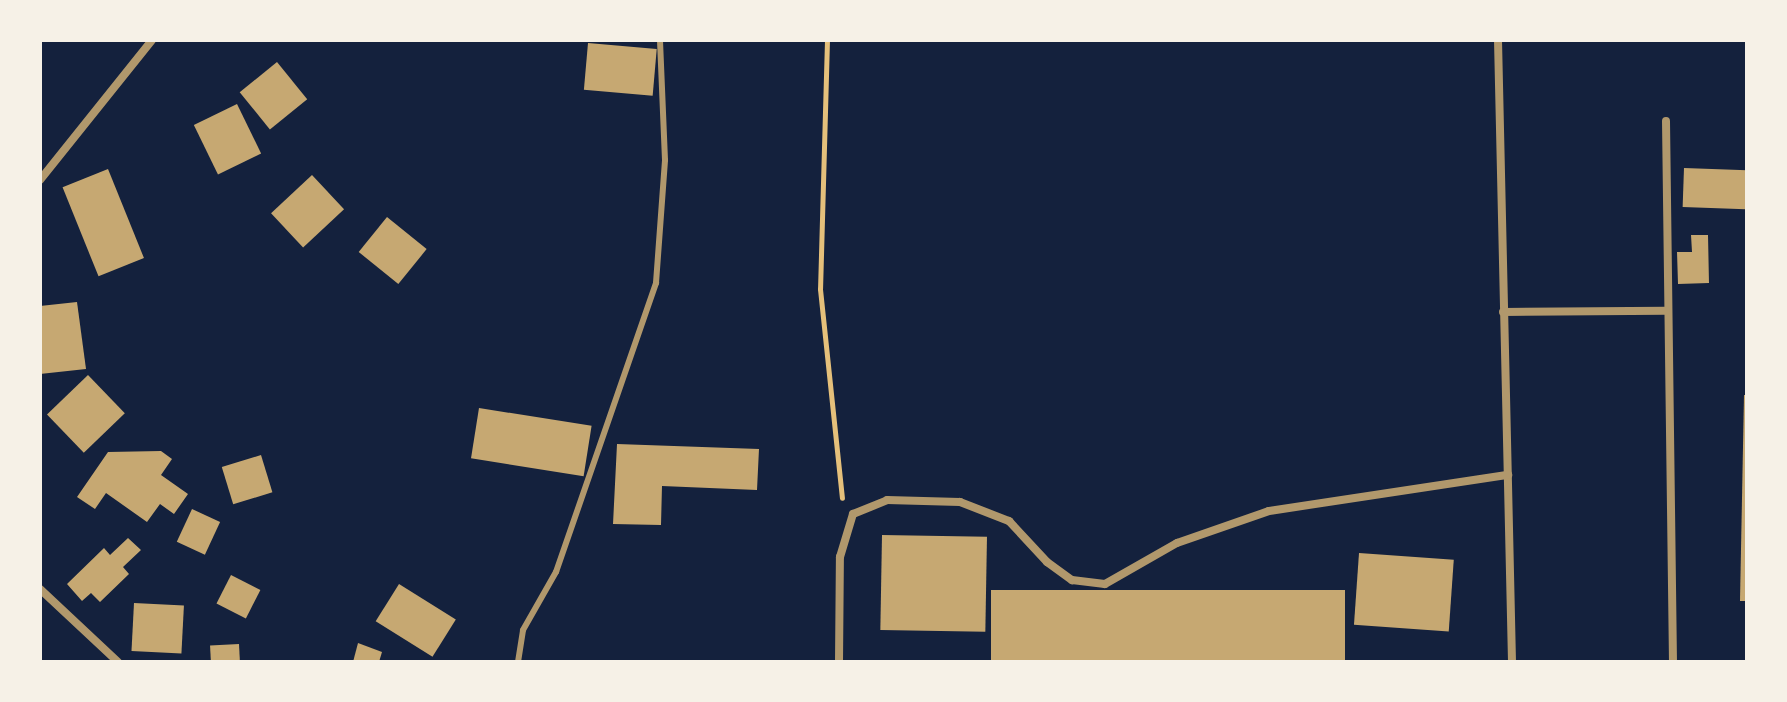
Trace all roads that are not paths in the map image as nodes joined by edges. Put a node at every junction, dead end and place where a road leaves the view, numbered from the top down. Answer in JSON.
{"nodes":[{"id":1,"x":152,"y":40,"type":"edge"},
{"id":2,"x":660,"y":40,"type":"edge"},
{"id":3,"x":1498,"y":40,"type":"edge"},
{"id":4,"x":1666,"y":121,"type":"dead end"},
{"id":5,"x":40,"y":180,"type":"edge"},
{"id":6,"x":1666,"y":311,"type":"junction"},
{"id":7,"x":1503,"y":312,"type":"junction"},
{"id":8,"x":1508,"y":475,"type":"junction"},
{"id":9,"x":40,"y":589,"type":"edge"},
{"id":10,"x":118,"y":662,"type":"edge"},
{"id":11,"x":518,"y":662,"type":"edge"},
{"id":12,"x":839,"y":662,"type":"edge"},
{"id":13,"x":1512,"y":662,"type":"edge"},
{"id":14,"x":1673,"y":662,"type":"edge"}],
"edges":[{"from":1,"to":5,"type":"street"},
{"from":2,"to":11,"type":"lane"},
{"from":3,"to":7,"type":"street"},
{"from":4,"to":6,"type":"street"},
{"from":6,"to":7,"type":"street"},
{"from":6,"to":14,"type":"street"},
{"from":7,"to":8,"type":"street"},
{"from":8,"to":12,"type":"street"},
{"from":8,"to":13,"type":"street"},
{"from":9,"to":10,"type":"street"}]}
